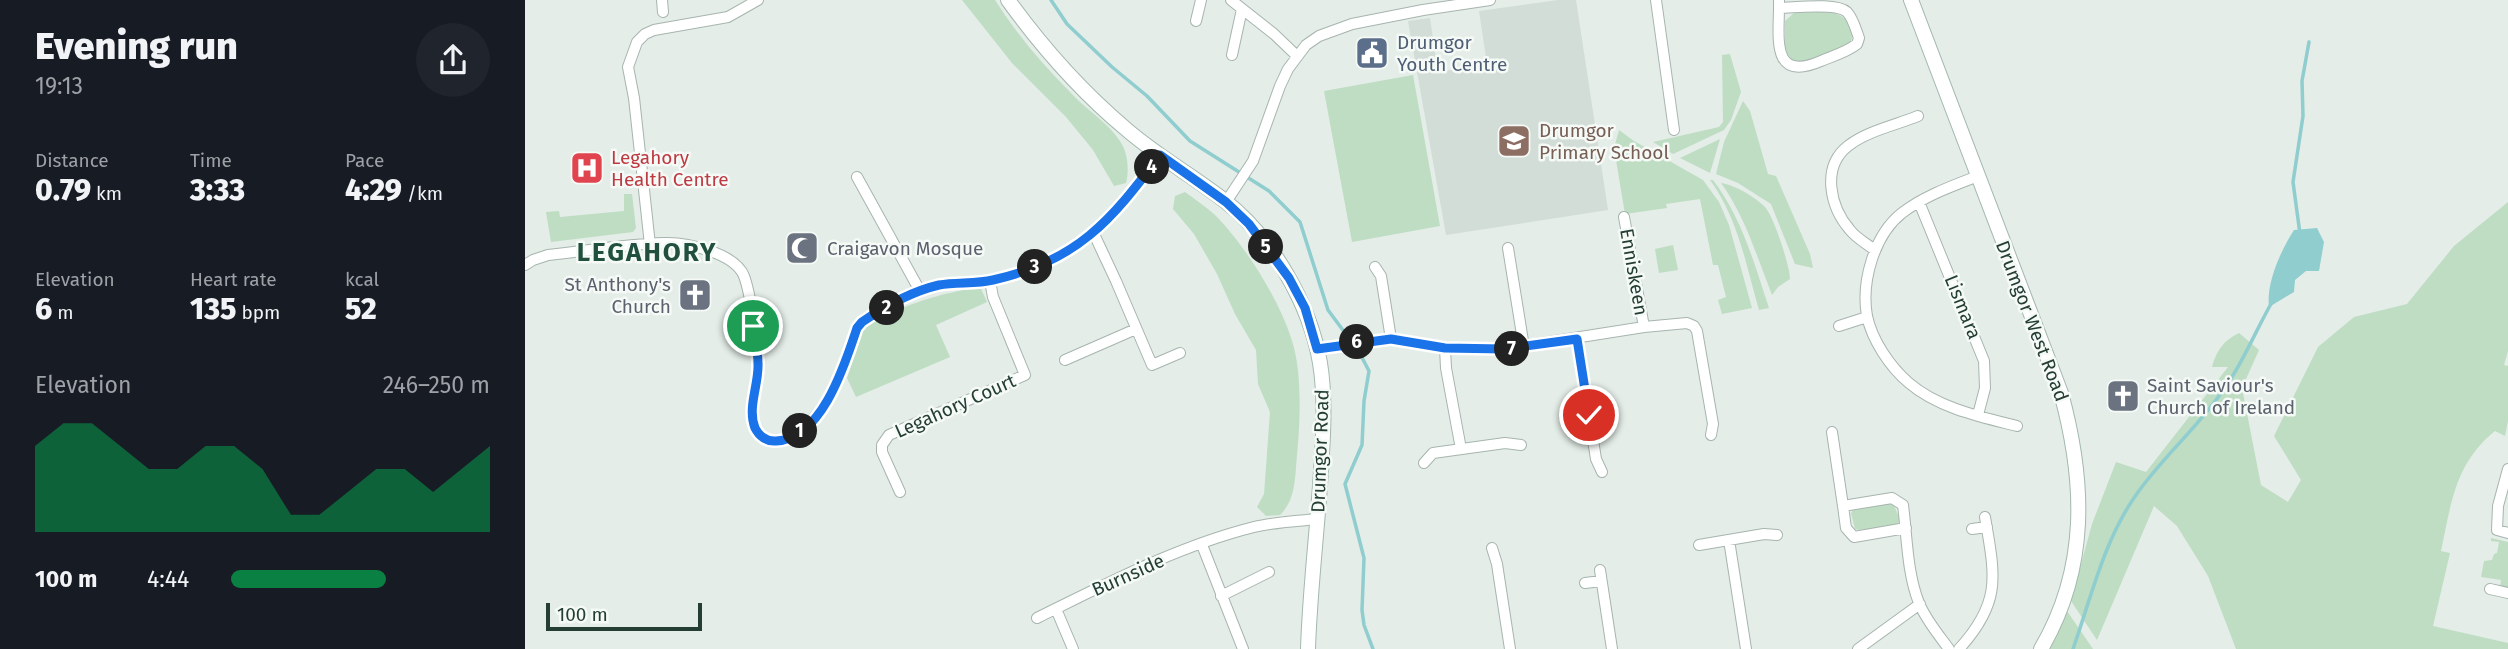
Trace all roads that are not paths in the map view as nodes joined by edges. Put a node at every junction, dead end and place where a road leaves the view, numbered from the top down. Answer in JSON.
{"nodes":[{"id":1,"x":758,"y":0,"type":"edge"},
{"id":2,"x":1008,"y":0,"type":"edge"},
{"id":3,"x":1201,"y":0,"type":"edge"},
{"id":4,"x":1231,"y":0,"type":"edge"},
{"id":5,"x":1655,"y":0,"type":"edge"},
{"id":6,"x":1911,"y":0,"type":"edge"},
{"id":7,"x":1482,"y":1,"type":"edge"},
{"id":8,"x":1439,"y":4,"type":"edge"},
{"id":9,"x":1779,"y":4,"type":"edge"},
{"id":10,"x":1242,"y":9,"type":"junction"},
{"id":11,"x":1196,"y":21,"type":"dead end"},
{"id":12,"x":1232,"y":55,"type":"dead end"},
{"id":13,"x":1297,"y":56,"type":"junction"},
{"id":14,"x":1918,"y":116,"type":"dead end"},
{"id":15,"x":1674,"y":130,"type":"dead end"},
{"id":16,"x":1160,"y":155,"type":"junction"},
{"id":17,"x":1978,"y":176,"type":"junction"},
{"id":18,"x":857,"y":177,"type":"dead end"},
{"id":19,"x":1226,"y":202,"type":"junction"},
{"id":20,"x":1919,"y":202,"type":"junction"},
{"id":21,"x":1624,"y":217,"type":"dead end"},
{"id":22,"x":1094,"y":234,"type":"junction"},
{"id":23,"x":650,"y":245,"type":"junction"},
{"id":24,"x":1875,"y":250,"type":"junction"},
{"id":25,"x":1506,"y":256,"type":"dead end"},
{"id":26,"x":525,"y":265,"type":"edge"},
{"id":27,"x":1375,"y":267,"type":"dead end"},
{"id":28,"x":991,"y":281,"type":"junction"},
{"id":29,"x":920,"y":291,"type":"junction"},
{"id":30,"x":1867,"y":317,"type":"junction"},
{"id":31,"x":1839,"y":326,"type":"dead end"},
{"id":32,"x":1644,"y":327,"type":"junction"},
{"id":33,"x":1136,"y":329,"type":"junction"},
{"id":34,"x":1391,"y":339,"type":"junction"},
{"id":35,"x":1577,"y":339,"type":"junction"},
{"id":36,"x":1524,"y":347,"type":"junction"},
{"id":37,"x":1445,"y":348,"type":"junction"},
{"id":38,"x":1317,"y":349,"type":"junction"},
{"id":39,"x":1180,"y":353,"type":"dead end"},
{"id":40,"x":1065,"y":360,"type":"dead end"},
{"id":41,"x":1978,"y":415,"type":"junction"},
{"id":42,"x":2017,"y":426,"type":"dead end"},
{"id":43,"x":1832,"y":432,"type":"dead end"},
{"id":44,"x":1711,"y":435,"type":"dead end"},
{"id":45,"x":1521,"y":445,"type":"dead end"},
{"id":46,"x":1461,"y":449,"type":"junction"},
{"id":47,"x":1424,"y":463,"type":"dead end"},
{"id":48,"x":2508,"y":469,"type":"edge"},
{"id":49,"x":1602,"y":471,"type":"dead end"},
{"id":50,"x":900,"y":492,"type":"dead end"},
{"id":51,"x":1843,"y":506,"type":"junction"},
{"id":52,"x":1318,"y":519,"type":"junction"},
{"id":53,"x":1906,"y":528,"type":"junction"},
{"id":54,"x":1972,"y":529,"type":"dead end"},
{"id":55,"x":2508,"y":533,"type":"edge"},
{"id":56,"x":1777,"y":535,"type":"dead end"},
{"id":57,"x":1729,"y":540,"type":"junction"},
{"id":58,"x":1202,"y":545,"type":"junction"},
{"id":59,"x":1699,"y":545,"type":"dead end"},
{"id":60,"x":1492,"y":548,"type":"dead end"},
{"id":61,"x":1269,"y":572,"type":"dead end"},
{"id":62,"x":1585,"y":583,"type":"dead end"},
{"id":63,"x":2490,"y":589,"type":"dead end"},
{"id":64,"x":2508,"y":593,"type":"edge"},
{"id":65,"x":1221,"y":596,"type":"junction"},
{"id":66,"x":1920,"y":604,"type":"junction"},
{"id":67,"x":1056,"y":609,"type":"junction"},
{"id":68,"x":1037,"y":618,"type":"dead end"},
{"id":69,"x":1073,"y":649,"type":"edge"},
{"id":70,"x":1243,"y":649,"type":"edge"},
{"id":71,"x":1308,"y":649,"type":"edge"},
{"id":72,"x":1510,"y":649,"type":"edge"},
{"id":73,"x":1612,"y":649,"type":"edge"},
{"id":74,"x":1746,"y":649,"type":"edge"},
{"id":75,"x":1858,"y":649,"type":"edge"},
{"id":76,"x":1949,"y":649,"type":"edge"},
{"id":77,"x":1959,"y":649,"type":"edge"},
{"id":78,"x":2041,"y":649,"type":"edge"}],
"edges":[{"from":1,"to":23,"type":"street"},
{"from":2,"to":16,"type":"street","name":"Drumgor Road"},
{"from":3,"to":11,"type":"street"},
{"from":4,"to":10,"type":"street"},
{"from":5,"to":15,"type":"street"},
{"from":6,"to":17,"type":"street","name":"Drumgor West Road"},
{"from":7,"to":8,"type":"street"},
{"from":8,"to":13,"type":"street"},
{"from":9,"to":9,"type":"street"},
{"from":10,"to":12,"type":"street"},
{"from":10,"to":13,"type":"street"},
{"from":13,"to":19,"type":"street"},
{"from":14,"to":24,"type":"street"},
{"from":16,"to":19,"type":"street","name":"Drumgor Road"},
{"from":16,"to":22,"type":"street"},
{"from":17,"to":20,"type":"street"},
{"from":17,"to":78,"type":"street","name":"Drumgor West Road"},
{"from":18,"to":29,"type":"street"},
{"from":19,"to":38,"type":"street","name":"Drumgor Road"},
{"from":20,"to":24,"type":"street"},
{"from":20,"to":41,"type":"street","name":"Lismara"},
{"from":21,"to":32,"type":"street","name":"Enniskeen"},
{"from":22,"to":28,"type":"street"},
{"from":22,"to":33,"type":"street"},
{"from":23,"to":26,"type":"street"},
{"from":23,"to":29,"type":"street"},
{"from":24,"to":30,"type":"street"},
{"from":25,"to":36,"type":"street"},
{"from":27,"to":34,"type":"street"},
{"from":28,"to":29,"type":"street"},
{"from":28,"to":50,"type":"street","name":"Legahory Court"},
{"from":30,"to":31,"type":"street"},
{"from":30,"to":41,"type":"street"},
{"from":32,"to":35,"type":"street"},
{"from":32,"to":44,"type":"street"},
{"from":33,"to":39,"type":"street"},
{"from":33,"to":40,"type":"street"},
{"from":34,"to":37,"type":"street"},
{"from":34,"to":38,"type":"street"},
{"from":35,"to":36,"type":"street"},
{"from":35,"to":49,"type":"street"},
{"from":36,"to":37,"type":"street"},
{"from":37,"to":46,"type":"street"},
{"from":38,"to":52,"type":"street","name":"Drumgor Road"},
{"from":41,"to":42,"type":"street"},
{"from":43,"to":51,"type":"street"},
{"from":45,"to":46,"type":"street"},
{"from":46,"to":47,"type":"street"},
{"from":48,"to":55,"type":"street"},
{"from":51,"to":53,"type":"street"},
{"from":51,"to":53,"type":"street"},
{"from":52,"to":58,"type":"street","name":"Burnside"},
{"from":52,"to":71,"type":"street","name":"Drumgor Road"},
{"from":53,"to":66,"type":"street"},
{"from":54,"to":77,"type":"street"},
{"from":56,"to":57,"type":"street"},
{"from":57,"to":59,"type":"street"},
{"from":57,"to":74,"type":"street"},
{"from":58,"to":65,"type":"street"},
{"from":58,"to":67,"type":"street","name":"Burnside"},
{"from":60,"to":72,"type":"street"},
{"from":61,"to":65,"type":"street"},
{"from":62,"to":73,"type":"street"},
{"from":63,"to":64,"type":"street"},
{"from":65,"to":70,"type":"street"},
{"from":66,"to":75,"type":"street"},
{"from":66,"to":76,"type":"street"},
{"from":67,"to":68,"type":"street","name":"Burnside"},
{"from":67,"to":69,"type":"street"}]}
